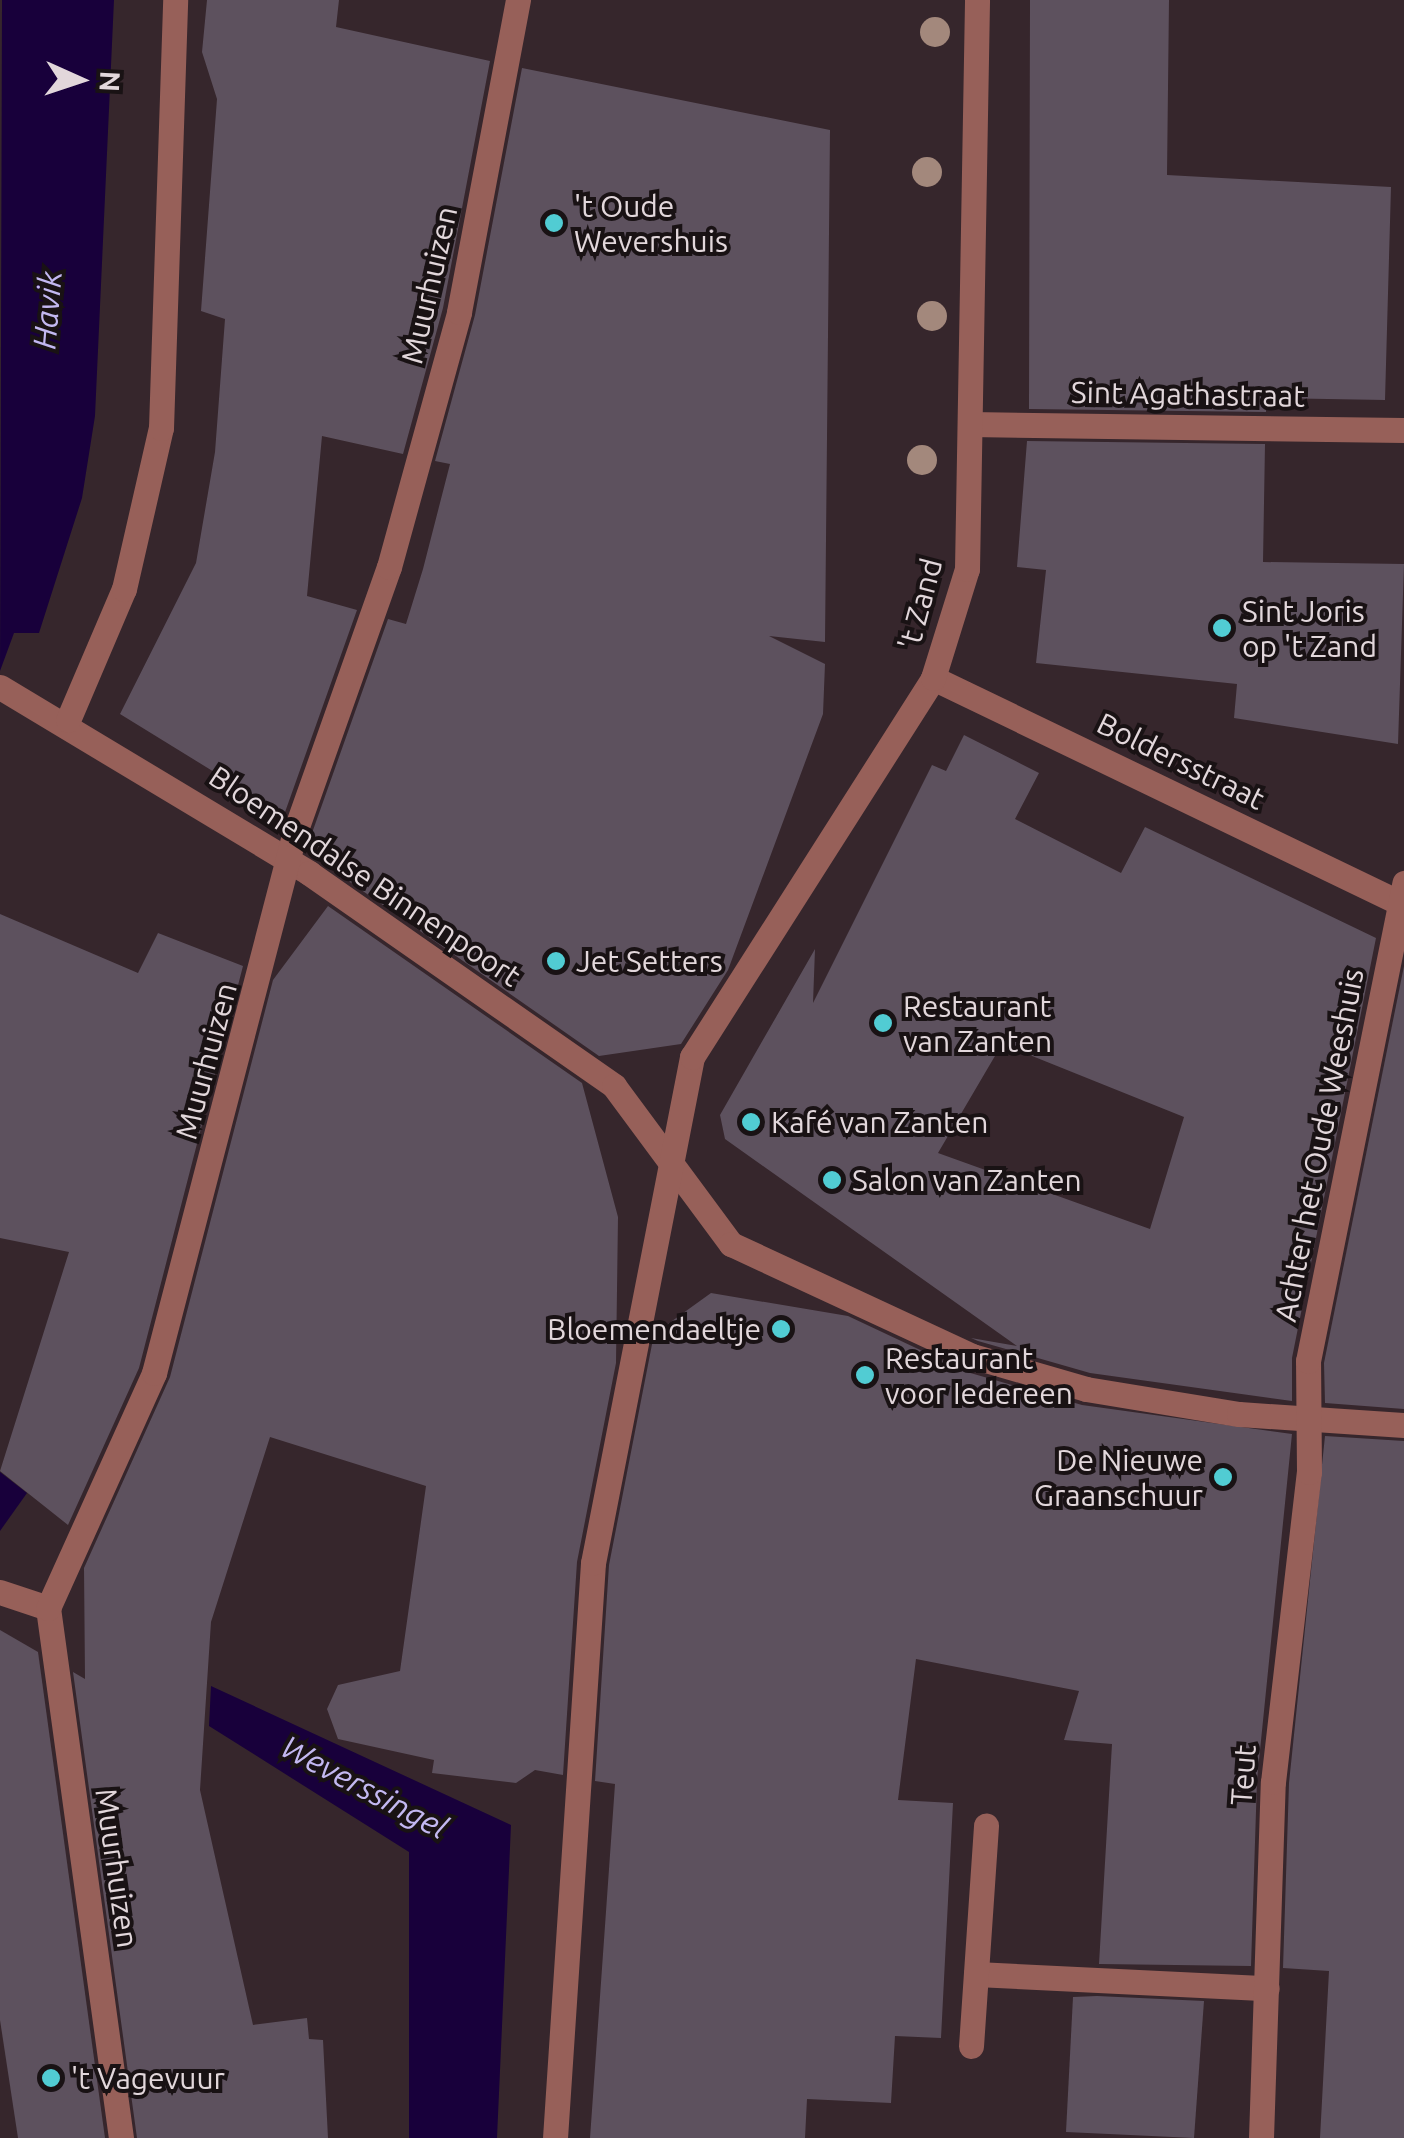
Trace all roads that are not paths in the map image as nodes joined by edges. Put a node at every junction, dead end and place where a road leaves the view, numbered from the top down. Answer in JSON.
{"nodes":[{"id":1,"x":176,"y":0,"type":"edge"},
{"id":2,"x":518,"y":0,"type":"edge"},
{"id":3,"x":977,"y":0,"type":"edge"},
{"id":4,"x":970,"y":424,"type":"junction"},
{"id":5,"x":1404,"y":430,"type":"edge"},
{"id":6,"x":933,"y":678,"type":"junction"},
{"id":7,"x":0,"y":687,"type":"edge"},
{"id":8,"x":68,"y":720,"type":"junction"},
{"id":9,"x":291,"y":862,"type":"junction"},
{"id":10,"x":1403,"y":897,"type":"edge"},
{"id":11,"x":669,"y":1152,"type":"junction"},
{"id":12,"x":1308,"y":1420,"type":"junction"},
{"id":13,"x":1404,"y":1426,"type":"edge"},
{"id":14,"x":0,"y":1592,"type":"edge"},
{"id":15,"x":48,"y":1608,"type":"junction"},
{"id":16,"x":986,"y":1826,"type":"dead end"},
{"id":17,"x":976,"y":1974,"type":"junction"},
{"id":18,"x":1267,"y":1988,"type":"junction"},
{"id":19,"x":971,"y":2046,"type":"dead end"},
{"id":20,"x":121,"y":2138,"type":"edge"},
{"id":21,"x":555,"y":2138,"type":"edge"},
{"id":22,"x":1261,"y":2138,"type":"edge"}],
"edges":[{"from":1,"to":8,"type":"street"},
{"from":2,"to":9,"type":"street","name":"Muurhuizen"},
{"from":3,"to":4,"type":"street","name":"'t Zand"},
{"from":4,"to":5,"type":"street","name":"Sint Agathastraat"},
{"from":4,"to":6,"type":"street","name":"'t Zand"},
{"from":6,"to":10,"type":"street","name":"Boldersstraat"},
{"from":6,"to":11,"type":"street","name":"'t Zand"},
{"from":7,"to":8,"type":"street","name":"Bloemendalse Binnenpoort"},
{"from":8,"to":9,"type":"street","name":"Bloemendalse Binnenpoort"},
{"from":9,"to":11,"type":"street","name":"Bloemendalse Binnenpoort"},
{"from":9,"to":15,"type":"street","name":"Muurhuizen"},
{"from":10,"to":12,"type":"street","name":"Achter het Oude Weeshuis"},
{"from":11,"to":12,"type":"street","name":"Bloemendalse Binnenpoort"},
{"from":11,"to":21,"type":"street"},
{"from":12,"to":13,"type":"street","name":"Bloemendalse Binnenpoort"},
{"from":12,"to":18,"type":"street","name":"Teut"},
{"from":14,"to":15,"type":"street"},
{"from":15,"to":20,"type":"street","name":"Muurhuizen"},
{"from":16,"to":17,"type":"street"},
{"from":17,"to":18,"type":"street"},
{"from":17,"to":19,"type":"street"},
{"from":18,"to":22,"type":"street","name":"Teut"}]}
